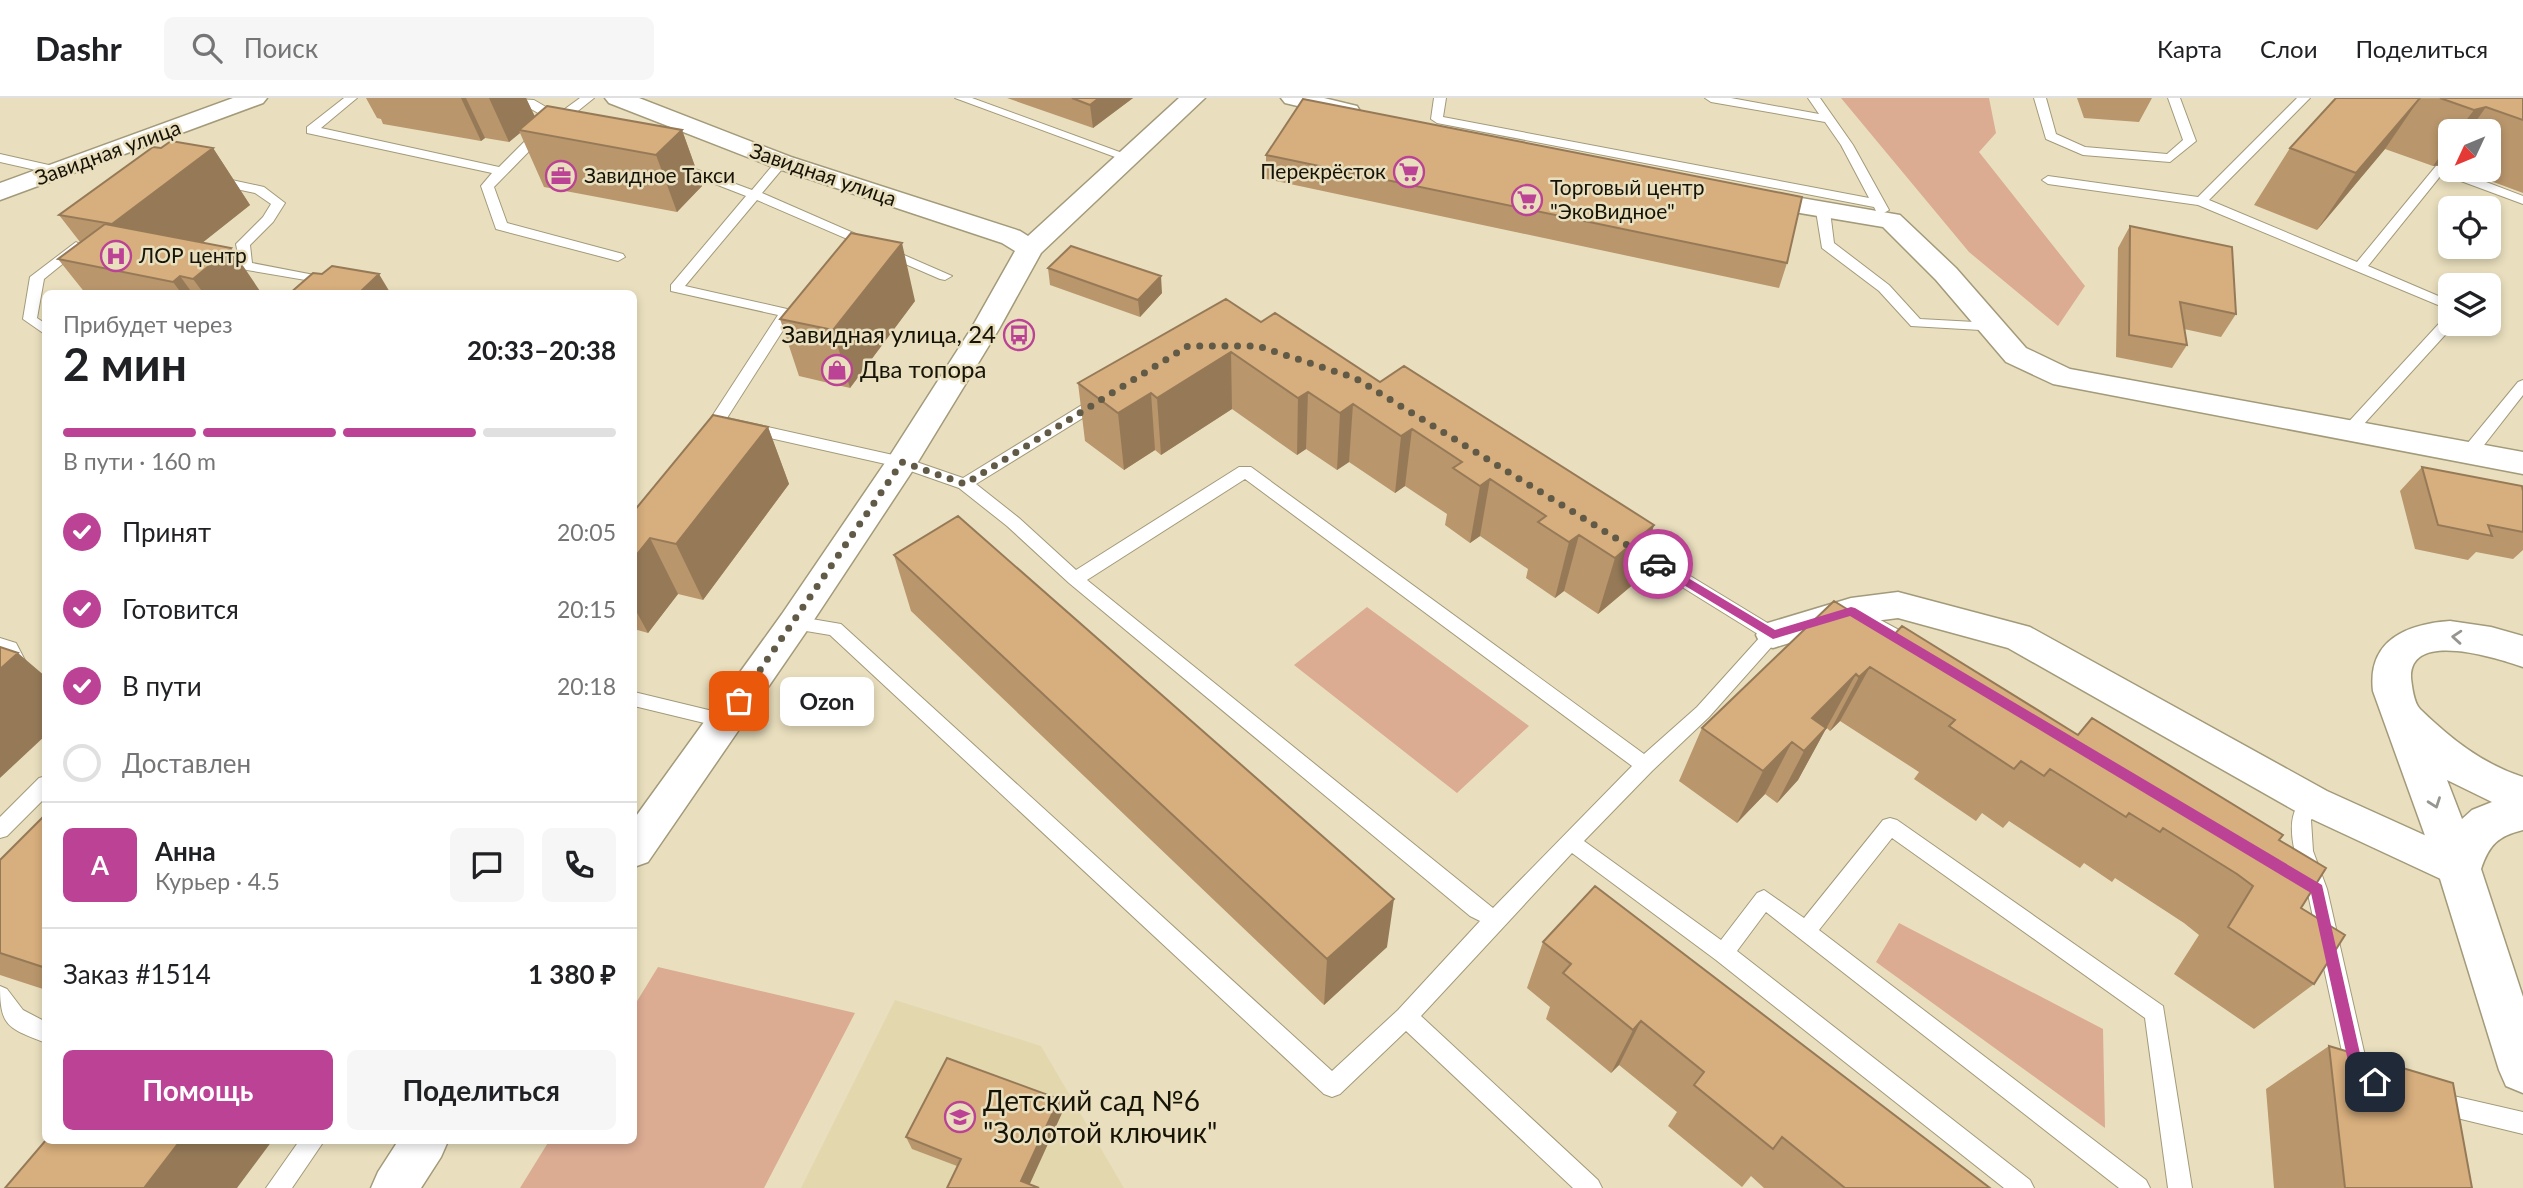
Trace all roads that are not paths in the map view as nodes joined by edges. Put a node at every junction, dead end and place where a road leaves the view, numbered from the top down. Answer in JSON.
{"nodes":[{"id":1,"x":256,"y":98,"type":"edge"},
{"id":2,"x":351,"y":98,"type":"edge"},
{"id":3,"x":508,"y":98,"type":"edge"},
{"id":4,"x":588,"y":98,"type":"edge"},
{"id":5,"x":617,"y":98,"type":"edge"},
{"id":6,"x":961,"y":98,"type":"edge"},
{"id":7,"x":1194,"y":98,"type":"edge"},
{"id":8,"x":1293,"y":98,"type":"edge"},
{"id":9,"x":1440,"y":98,"type":"edge"},
{"id":10,"x":1711,"y":98,"type":"edge"},
{"id":11,"x":1814,"y":98,"type":"edge"},
{"id":12,"x":2040,"y":98,"type":"edge"},
{"id":13,"x":2174,"y":98,"type":"edge"},
{"id":14,"x":2304,"y":98,"type":"edge"},
{"id":15,"x":1375,"y":117,"type":"edge"},
{"id":16,"x":1829,"y":119,"type":"junction"},
{"id":17,"x":559,"y":120,"type":"junction"},
{"id":18,"x":1416,"y":127,"type":"edge"},
{"id":19,"x":0,"y":158,"type":"edge"},
{"id":20,"x":1130,"y":158,"type":"junction"},
{"id":21,"x":782,"y":162,"type":"junction"},
{"id":22,"x":667,"y":163,"type":"edge"},
{"id":23,"x":58,"y":171,"type":"junction"},
{"id":24,"x":499,"y":171,"type":"junction"},
{"id":25,"x":200,"y":177,"type":"edge"},
{"id":26,"x":2048,"y":180,"type":"dead end"},
{"id":27,"x":0,"y":192,"type":"edge"},
{"id":28,"x":755,"y":195,"type":"junction"},
{"id":29,"x":2523,"y":200,"type":"edge"},
{"id":30,"x":2201,"y":201,"type":"junction"},
{"id":31,"x":1823,"y":211,"type":"junction"},
{"id":32,"x":1884,"y":212,"type":"junction"},
{"id":33,"x":85,"y":239,"type":"edge"},
{"id":34,"x":1030,"y":249,"type":"junction"},
{"id":35,"x":618,"y":257,"type":"dead end"},
{"id":36,"x":2359,"y":268,"type":"junction"},
{"id":37,"x":945,"y":276,"type":"dead end"},
{"id":38,"x":349,"y":286,"type":"edge"},
{"id":39,"x":2438,"y":301,"type":"edge"},
{"id":40,"x":42,"y":328,"type":"edge"},
{"id":41,"x":1993,"y":328,"type":"junction"},
{"id":42,"x":2438,"y":333,"type":"edge"},
{"id":43,"x":2523,"y":385,"type":"edge"},
{"id":44,"x":2348,"y":432,"type":"junction"},
{"id":45,"x":2468,"y":454,"type":"junction"},
{"id":46,"x":902,"y":462,"type":"junction"},
{"id":47,"x":2523,"y":463,"type":"edge"},
{"id":48,"x":2523,"y":474,"type":"edge"},
{"id":49,"x":965,"y":484,"type":"junction"},
{"id":50,"x":1075,"y":579,"type":"junction"},
{"id":51,"x":1851,"y":611,"type":"junction"},
{"id":52,"x":794,"y":623,"type":"junction"},
{"id":53,"x":1773,"y":635,"type":"junction"},
{"id":54,"x":0,"y":645,"type":"edge"},
{"id":55,"x":2523,"y":652,"type":"edge"},
{"id":56,"x":1932,"y":658,"type":"edge"},
{"id":57,"x":28,"y":683,"type":"dead end"},
{"id":58,"x":637,"y":700,"type":"edge"},
{"id":59,"x":2404,"y":715,"type":"junction"},
{"id":60,"x":725,"y":721,"type":"junction"},
{"id":61,"x":1645,"y":765,"type":"junction"},
{"id":62,"x":42,"y":788,"type":"edge"},
{"id":63,"x":2523,"y":795,"type":"edge"},
{"id":64,"x":2313,"y":802,"type":"junction"},
{"id":65,"x":2523,"y":812,"type":"edge"},
{"id":66,"x":0,"y":830,"type":"edge"},
{"id":67,"x":1571,"y":842,"type":"junction"},
{"id":68,"x":637,"y":846,"type":"edge"},
{"id":69,"x":2282,"y":868,"type":"edge"},
{"id":70,"x":2459,"y":869,"type":"junction"},
{"id":71,"x":2317,"y":890,"type":"junction"},
{"id":72,"x":1495,"y":919,"type":"junction"},
{"id":73,"x":1805,"y":931,"type":"junction"},
{"id":74,"x":1723,"y":953,"type":"junction"},
{"id":75,"x":0,"y":996,"type":"edge"},
{"id":76,"x":1406,"y":1017,"type":"junction"},
{"id":77,"x":42,"y":1031,"type":"edge"},
{"id":78,"x":2523,"y":1070,"type":"edge"},
{"id":79,"x":2375,"y":1082,"type":"edge"},
{"id":80,"x":2410,"y":1096,"type":"edge"},
{"id":81,"x":2523,"y":1123,"type":"edge"},
{"id":82,"x":311,"y":1144,"type":"edge"},
{"id":83,"x":423,"y":1144,"type":"edge"},
{"id":84,"x":278,"y":1188,"type":"edge"},
{"id":85,"x":394,"y":1188,"type":"edge"},
{"id":86,"x":1590,"y":1188,"type":"edge"},
{"id":87,"x":2022,"y":1188,"type":"edge"},
{"id":88,"x":2138,"y":1188,"type":"edge"},
{"id":89,"x":2180,"y":1188,"type":"edge"}],
"edges":[{"from":1,"to":23,"type":"street","name":"Завидная улица"},
{"from":2,"to":24,"type":"lane"},
{"from":3,"to":17,"type":"lane"},
{"from":4,"to":17,"type":"lane"},
{"from":5,"to":21,"type":"street","name":"Завидная улица"},
{"from":6,"to":20,"type":"lane"},
{"from":7,"to":20,"type":"street"},
{"from":8,"to":15,"type":"street"},
{"from":9,"to":32,"type":"lane"},
{"from":10,"to":16,"type":"lane"},
{"from":11,"to":16,"type":"lane"},
{"from":12,"to":13,"type":"lane"},
{"from":14,"to":30,"type":"lane"},
{"from":16,"to":32,"type":"lane"},
{"from":17,"to":24,"type":"lane"},
{"from":18,"to":31,"type":"street"},
{"from":19,"to":23,"type":"lane"},
{"from":20,"to":34,"type":"street"},
{"from":21,"to":28,"type":"lane"},
{"from":21,"to":34,"type":"street","name":"Завидная улица"},
{"from":22,"to":28,"type":"lane"},
{"from":23,"to":27,"type":"street","name":"Завидная улица"},
{"from":24,"to":35,"type":"lane"},
{"from":25,"to":38,"type":"lane"},
{"from":26,"to":30,"type":"lane"},
{"from":28,"to":37,"type":"lane"},
{"from":28,"to":46,"type":"lane"},
{"from":29,"to":36,"type":"lane"},
{"from":30,"to":36,"type":"lane"},
{"from":31,"to":32,"type":"street"},
{"from":31,"to":41,"type":"lane"},
{"from":32,"to":41,"type":"street"},
{"from":33,"to":40,"type":"lane"},
{"from":34,"to":46,"type":"street"},
{"from":36,"to":39,"type":"lane"},
{"from":41,"to":44,"type":"street"},
{"from":42,"to":44,"type":"lane"},
{"from":43,"to":45,"type":"lane"},
{"from":44,"to":45,"type":"street"},
{"from":45,"to":47,"type":"street"},
{"from":45,"to":48,"type":"street"},
{"from":46,"to":49,"type":"lane"},
{"from":46,"to":52,"type":"street"},
{"from":49,"to":50,"type":"lane"},
{"from":49,"to":53,"type":"lane"},
{"from":50,"to":61,"type":"lane"},
{"from":50,"to":72,"type":"lane"},
{"from":51,"to":53,"type":"street"},
{"from":51,"to":56,"type":"lane"},
{"from":51,"to":64,"type":"street"},
{"from":52,"to":60,"type":"street"},
{"from":52,"to":76,"type":"lane"},
{"from":53,"to":61,"type":"lane"},
{"from":54,"to":57,"type":"lane"},
{"from":55,"to":59,"type":"street","one_way":true},
{"from":58,"to":60,"type":"lane"},
{"from":59,"to":63,"type":"street"},
{"from":59,"to":70,"type":"street","one_way":true},
{"from":60,"to":68,"type":"street"},
{"from":61,"to":67,"type":"lane"},
{"from":62,"to":66,"type":"lane"},
{"from":64,"to":70,"type":"street"},
{"from":64,"to":71,"type":"lane"},
{"from":65,"to":70,"type":"street"},
{"from":67,"to":72,"type":"lane"},
{"from":67,"to":74,"type":"lane"},
{"from":69,"to":71,"type":"lane"},
{"from":70,"to":78,"type":"street"},
{"from":71,"to":79,"type":"lane"},
{"from":72,"to":76,"type":"lane"},
{"from":73,"to":74,"type":"lane"},
{"from":73,"to":88,"type":"lane"},
{"from":73,"to":89,"type":"lane"},
{"from":74,"to":87,"type":"lane"},
{"from":75,"to":77,"type":"lane"},
{"from":76,"to":86,"type":"lane"},
{"from":80,"to":81,"type":"lane"},
{"from":82,"to":84,"type":"lane"},
{"from":83,"to":85,"type":"street"}]}
